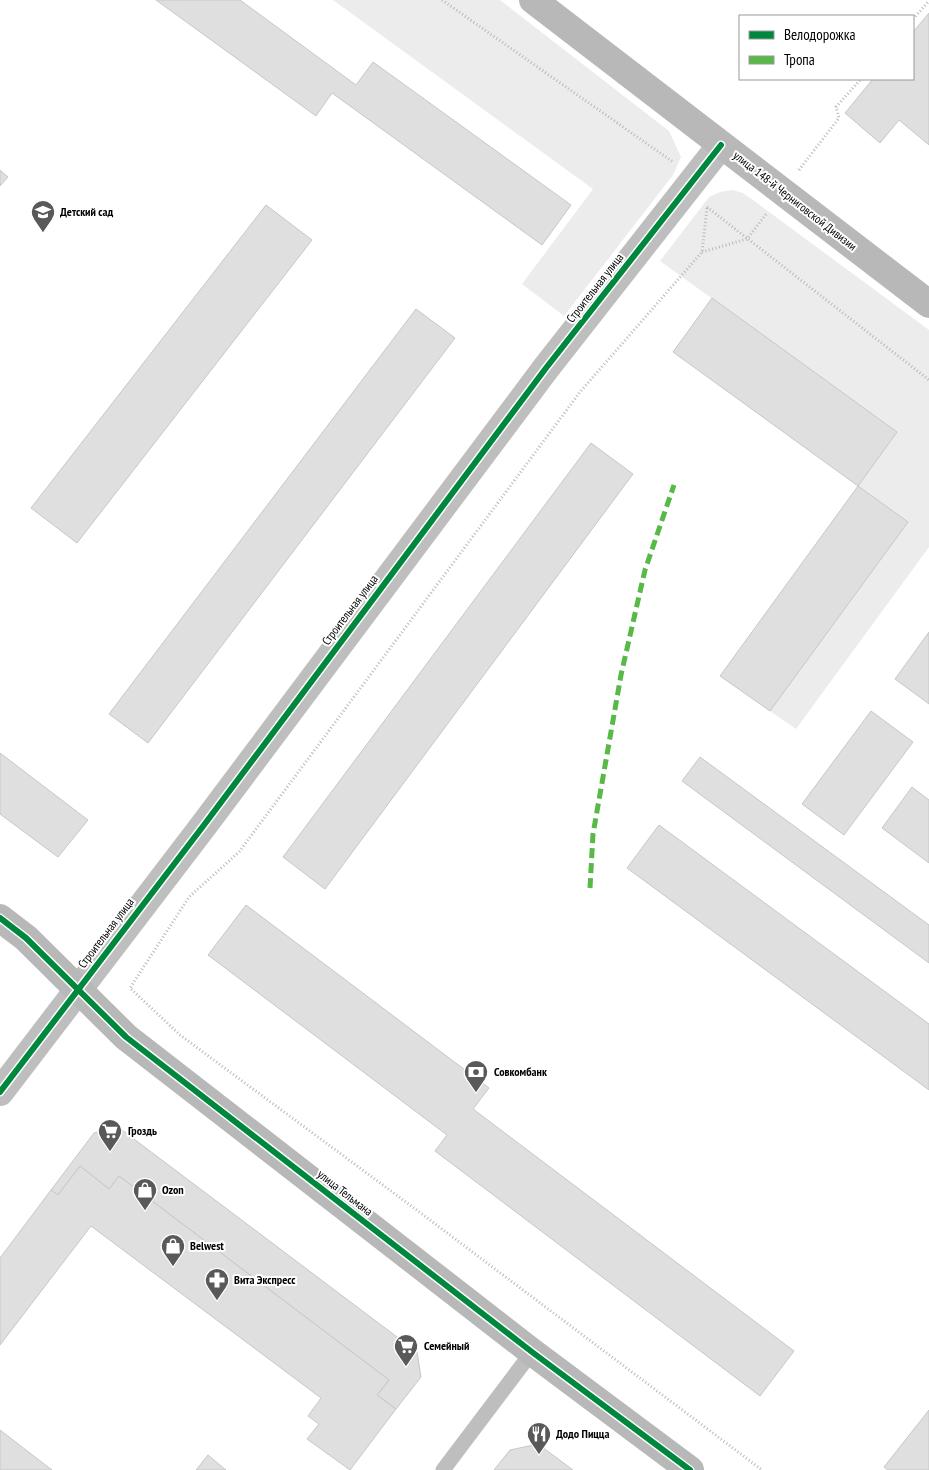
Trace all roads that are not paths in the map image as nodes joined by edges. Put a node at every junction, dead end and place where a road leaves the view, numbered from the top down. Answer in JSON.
{"nodes":[{"id":1,"x":533,"y":0,"type":"edge"},
{"id":2,"x":561,"y":0,"type":"edge"},
{"id":3,"x":614,"y":62,"type":"junction"},
{"id":4,"x":721,"y":145,"type":"junction"},
{"id":5,"x":929,"y":304,"type":"edge"},
{"id":6,"x":0,"y":918,"type":"edge"},
{"id":7,"x":78,"y":989,"type":"junction"},
{"id":8,"x":0,"y":1092,"type":"edge"},
{"id":9,"x":532,"y":1352,"type":"junction"},
{"id":10,"x":443,"y":1470,"type":"edge"},
{"id":11,"x":690,"y":1470,"type":"edge"}],
"edges":[{"from":1,"to":3,"type":"street","name":"улица 148-й Черниговской Дивизии"},
{"from":2,"to":3,"type":"street","name":"улица 148-й Черниговской Дивизии"},
{"from":3,"to":4,"type":"street","name":"улица 148-й Черниговской Дивизии"},
{"from":4,"to":5,"type":"street","name":"улица 148-й Черниговской Дивизии"},
{"from":4,"to":7,"type":"street","name":"Строительная улица"},
{"from":6,"to":7,"type":"street","name":"улица Тельмана"},
{"from":7,"to":8,"type":"street","name":"Строительная улица"},
{"from":7,"to":9,"type":"street","name":"улица Тельмана"},
{"from":9,"to":10,"type":"lane"},
{"from":9,"to":11,"type":"street","name":"улица Тельмана"}]}
